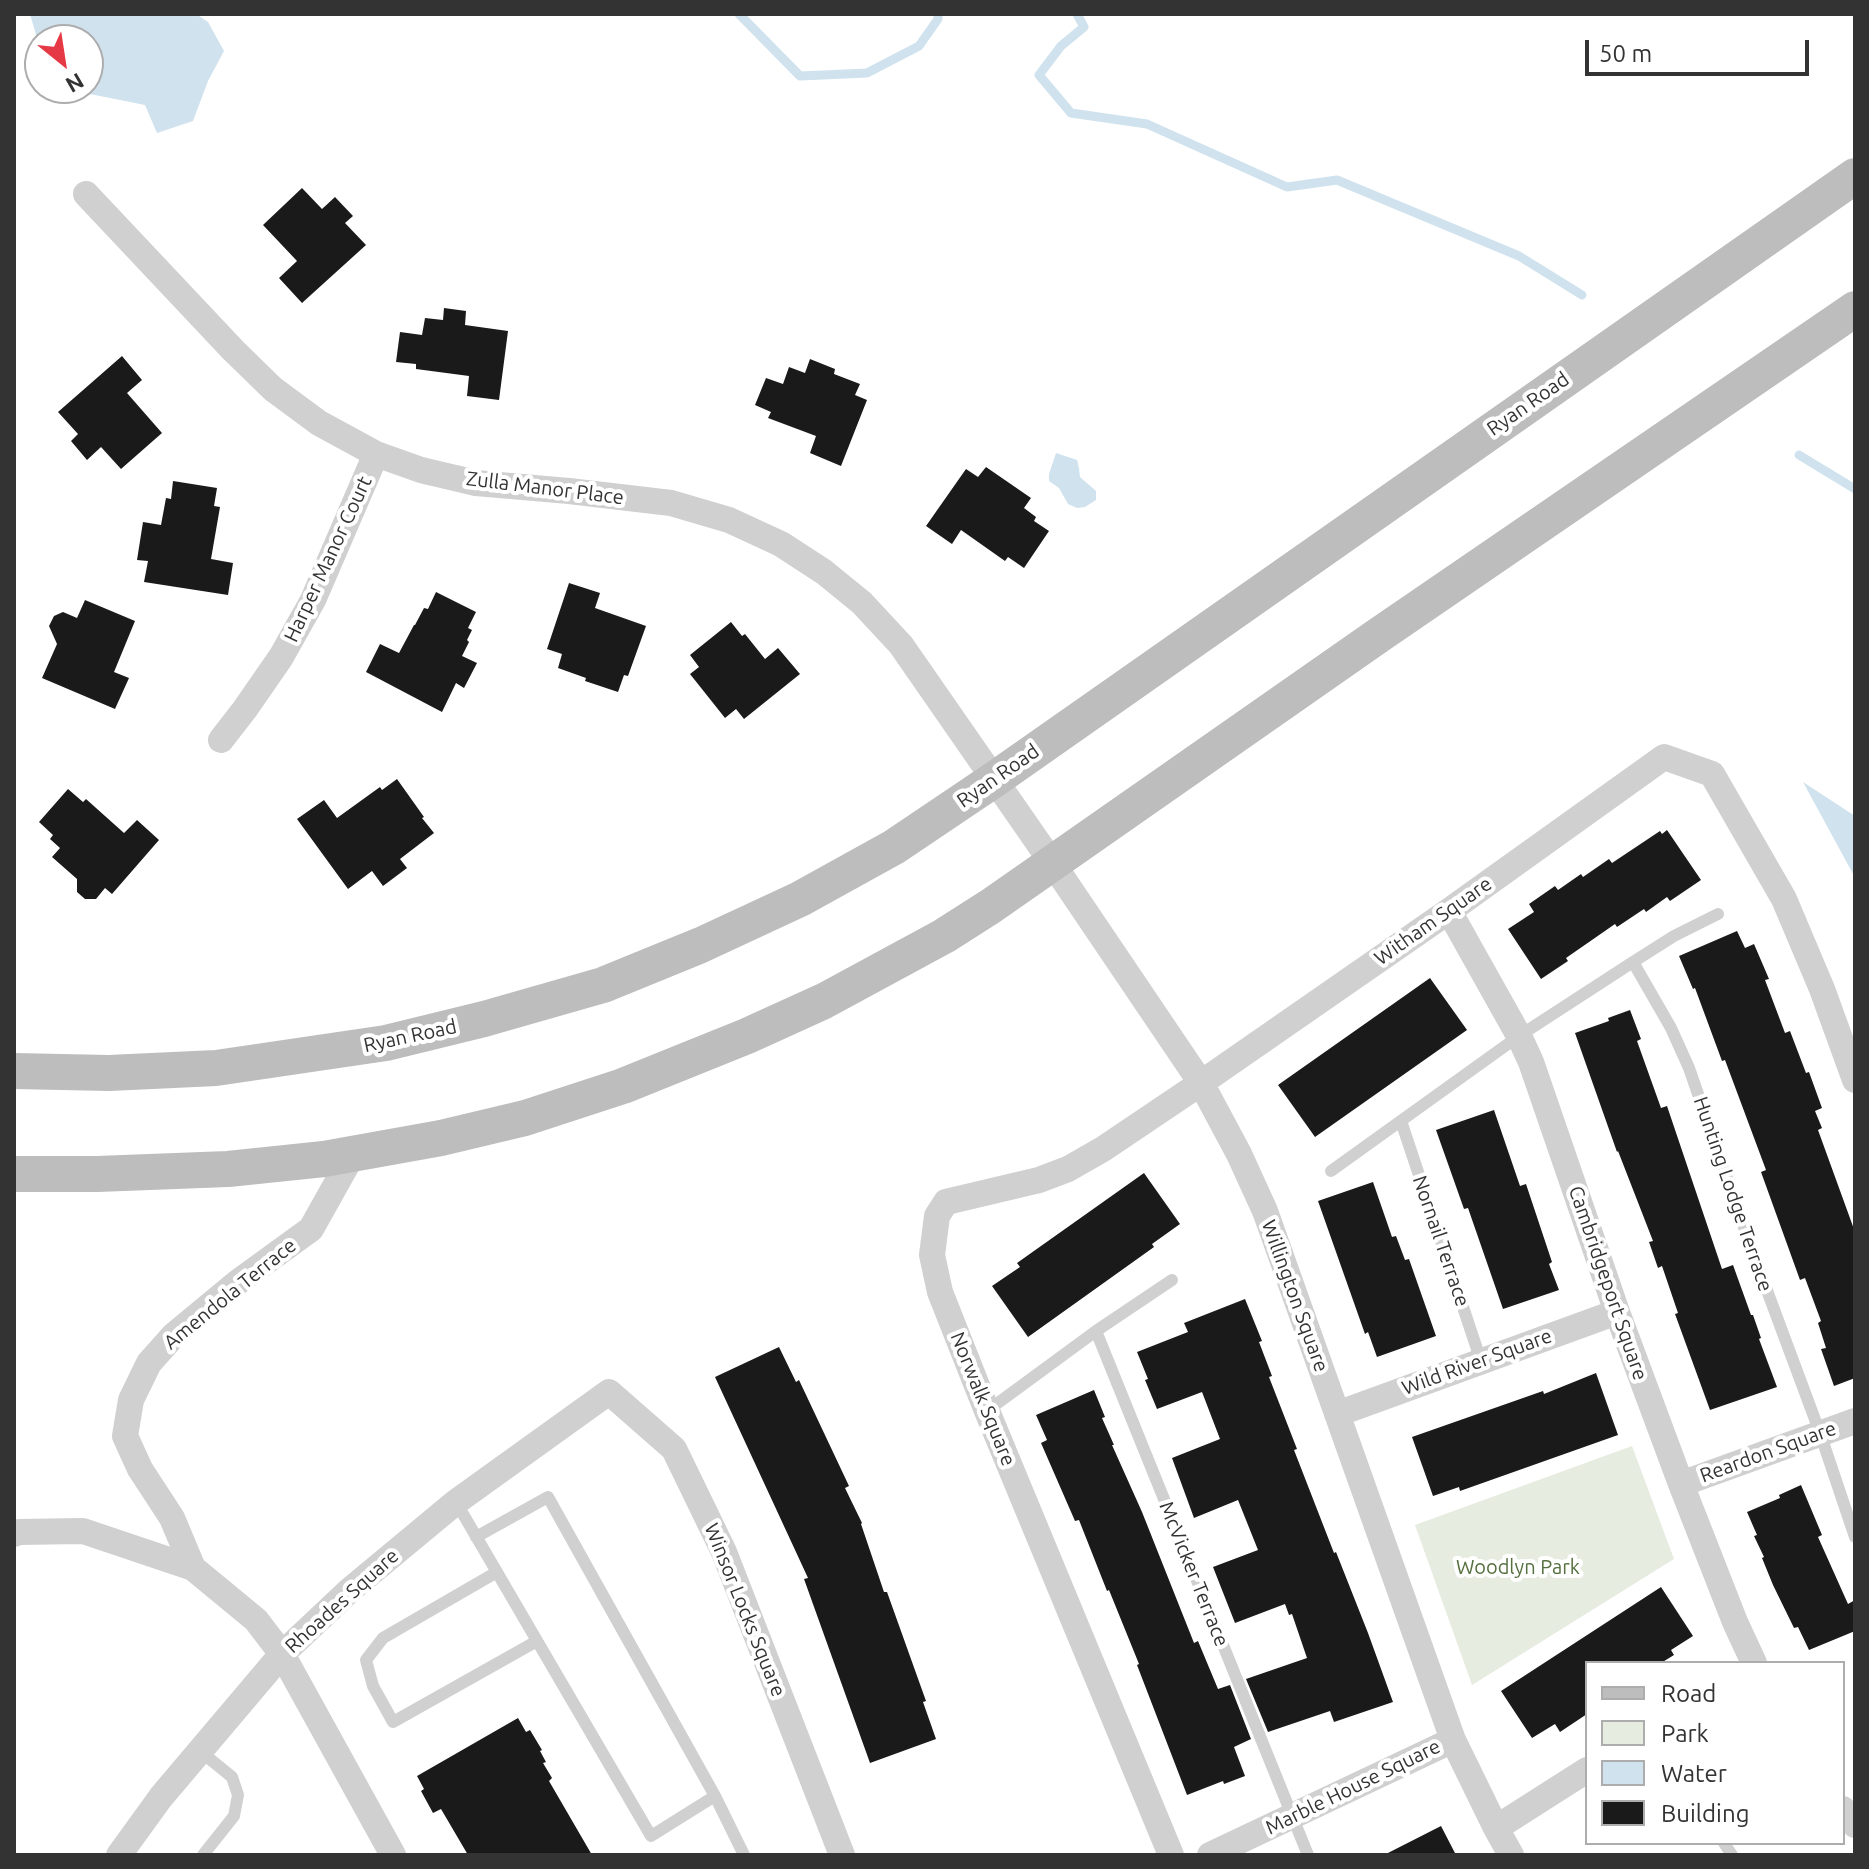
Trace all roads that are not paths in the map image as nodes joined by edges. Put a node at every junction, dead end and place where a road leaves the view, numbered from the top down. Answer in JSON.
{"nodes":[{"id":1,"x":1855,"y":176,"type":"edge"},
{"id":2,"x":86,"y":194,"type":"dead end"},
{"id":3,"x":1855,"y":309,"type":"edge"},
{"id":4,"x":376,"y":454,"type":"junction"},
{"id":5,"x":221,"y":740,"type":"dead end"},
{"id":6,"x":995,"y":779,"type":"junction"},
{"id":7,"x":1053,"y":864,"type":"junction"},
{"id":8,"x":1449,"y":911,"type":"junction"},
{"id":9,"x":1718,"y":914,"type":"dead end"},
{"id":10,"x":1633,"y":962,"type":"junction"},
{"id":11,"x":1519,"y":1036,"type":"junction"},
{"id":12,"x":14,"y":1071,"type":"edge"},
{"id":13,"x":1855,"y":1080,"type":"edge"},
{"id":14,"x":1201,"y":1083,"type":"junction"},
{"id":15,"x":1401,"y":1121,"type":"junction"},
{"id":16,"x":353,"y":1154,"type":"junction"},
{"id":17,"x":1331,"y":1171,"type":"dead end"},
{"id":18,"x":14,"y":1174,"type":"edge"},
{"id":19,"x":1172,"y":1280,"type":"dead end"},
{"id":20,"x":1617,"y":1312,"type":"junction"},
{"id":21,"x":1096,"y":1331,"type":"junction"},
{"id":22,"x":1481,"y":1361,"type":"junction"},
{"id":23,"x":609,"y":1392,"type":"joint"},
{"id":24,"x":987,"y":1411,"type":"junction"},
{"id":25,"x":1337,"y":1414,"type":"junction"},
{"id":26,"x":1855,"y":1421,"type":"edge"},
{"id":27,"x":1820,"y":1433,"type":"junction"},
{"id":28,"x":1681,"y":1484,"type":"junction"},
{"id":29,"x":456,"y":1502,"type":"junction"},
{"id":30,"x":14,"y":1534,"type":"edge"},
{"id":31,"x":476,"y":1537,"type":"junction"},
{"id":32,"x":1855,"y":1537,"type":"edge"},
{"id":33,"x":193,"y":1568,"type":"junction"},
{"id":34,"x":497,"y":1572,"type":"junction"},
{"id":35,"x":537,"y":1641,"type":"junction"},
{"id":36,"x":282,"y":1654,"type":"junction"},
{"id":37,"x":1753,"y":1661,"type":"edge"},
{"id":38,"x":1453,"y":1740,"type":"junction"},
{"id":39,"x":200,"y":1751,"type":"junction"},
{"id":40,"x":1585,"y":1771,"type":"edge"},
{"id":41,"x":715,"y":1796,"type":"junction"},
{"id":42,"x":1292,"y":1817,"type":"junction"},
{"id":43,"x":1496,"y":1828,"type":"junction"},
{"id":44,"x":119,"y":1855,"type":"edge"},
{"id":45,"x":203,"y":1855,"type":"edge"},
{"id":46,"x":393,"y":1855,"type":"edge"},
{"id":47,"x":744,"y":1855,"type":"edge"},
{"id":48,"x":842,"y":1855,"type":"edge"},
{"id":49,"x":1171,"y":1855,"type":"edge"},
{"id":50,"x":1210,"y":1855,"type":"edge"},
{"id":51,"x":1308,"y":1855,"type":"edge"},
{"id":52,"x":1511,"y":1855,"type":"edge"}],
"edges":[{"from":1,"to":6,"type":"main road","name":"Ryan Road"},
{"from":2,"to":4,"type":"street","name":"Zulla Manor Place"},
{"from":3,"to":7,"type":"main road"},
{"from":4,"to":5,"type":"street","name":"Harper Manor Court"},
{"from":4,"to":6,"type":"street","name":"Zulla Manor Place"},
{"from":6,"to":7,"type":"street","name":"Willington Square"},
{"from":6,"to":12,"type":"main road","name":"Ryan Road"},
{"from":7,"to":14,"type":"street","name":"Willington Square"},
{"from":7,"to":16,"type":"main road"},
{"from":8,"to":11,"type":"street","name":"Cambridgeport Square"},
{"from":8,"to":13,"type":"street","name":"Witham Square"},
{"from":8,"to":14,"type":"street","name":"Witham Square"},
{"from":9,"to":10,"type":"lane"},
{"from":10,"to":11,"type":"lane"},
{"from":10,"to":27,"type":"lane","name":"Hunting Lodge Terrace"},
{"from":11,"to":15,"type":"lane"},
{"from":11,"to":20,"type":"street","name":"Cambridgeport Square"},
{"from":14,"to":24,"type":"street","name":"Norwalk Square"},
{"from":14,"to":25,"type":"street","name":"Willington Square"},
{"from":15,"to":17,"type":"lane"},
{"from":15,"to":22,"type":"lane","name":"Nornail Terrace"},
{"from":16,"to":18,"type":"main road"},
{"from":16,"to":33,"type":"street","name":"Amendola Terrace"},
{"from":19,"to":21,"type":"lane"},
{"from":20,"to":22,"type":"street","name":"Wild River Square"},
{"from":20,"to":28,"type":"street","name":"Cambridgeport Square"},
{"from":21,"to":24,"type":"lane"},
{"from":21,"to":42,"type":"lane","name":"McVicker Terrace"},
{"from":22,"to":25,"type":"street","name":"Wild River Square"},
{"from":23,"to":29,"type":"street","name":"Rhoades Square"},
{"from":23,"to":48,"type":"street","name":"Winsor Locks Square"},
{"from":24,"to":49,"type":"street","name":"Norwalk Square"},
{"from":25,"to":38,"type":"street","name":"Willington Square"},
{"from":26,"to":27,"type":"street","name":"Reardon Square"},
{"from":27,"to":28,"type":"street","name":"Reardon Square"},
{"from":27,"to":32,"type":"lane","name":"Hunting Lodge Terrace"},
{"from":28,"to":37,"type":"street","name":"Cambridgeport Square"},
{"from":29,"to":31,"type":"lane"},
{"from":29,"to":36,"type":"street","name":"Rhoades Square"},
{"from":30,"to":33,"type":"street","name":"Amendola Terrace"},
{"from":31,"to":34,"type":"lane"},
{"from":31,"to":41,"type":"lane"},
{"from":33,"to":36,"type":"street","name":"Amendola Terrace"},
{"from":34,"to":35,"type":"lane"},
{"from":34,"to":35,"type":"lane"},
{"from":35,"to":41,"type":"lane"},
{"from":36,"to":39,"type":"street","name":"Rhoades Square"},
{"from":36,"to":46,"type":"street","name":"Amendola Terrace"},
{"from":38,"to":42,"type":"street","name":"Marble House Square"},
{"from":38,"to":43,"type":"street","name":"Willington Square"},
{"from":39,"to":44,"type":"street","name":"Rhoades Square"},
{"from":39,"to":45,"type":"lane"},
{"from":40,"to":43,"type":"street"},
{"from":41,"to":47,"type":"lane"},
{"from":42,"to":50,"type":"street","name":"Marble House Square"},
{"from":42,"to":51,"type":"lane","name":"McVicker Terrace"},
{"from":43,"to":52,"type":"street","name":"Willington Square"}]}
